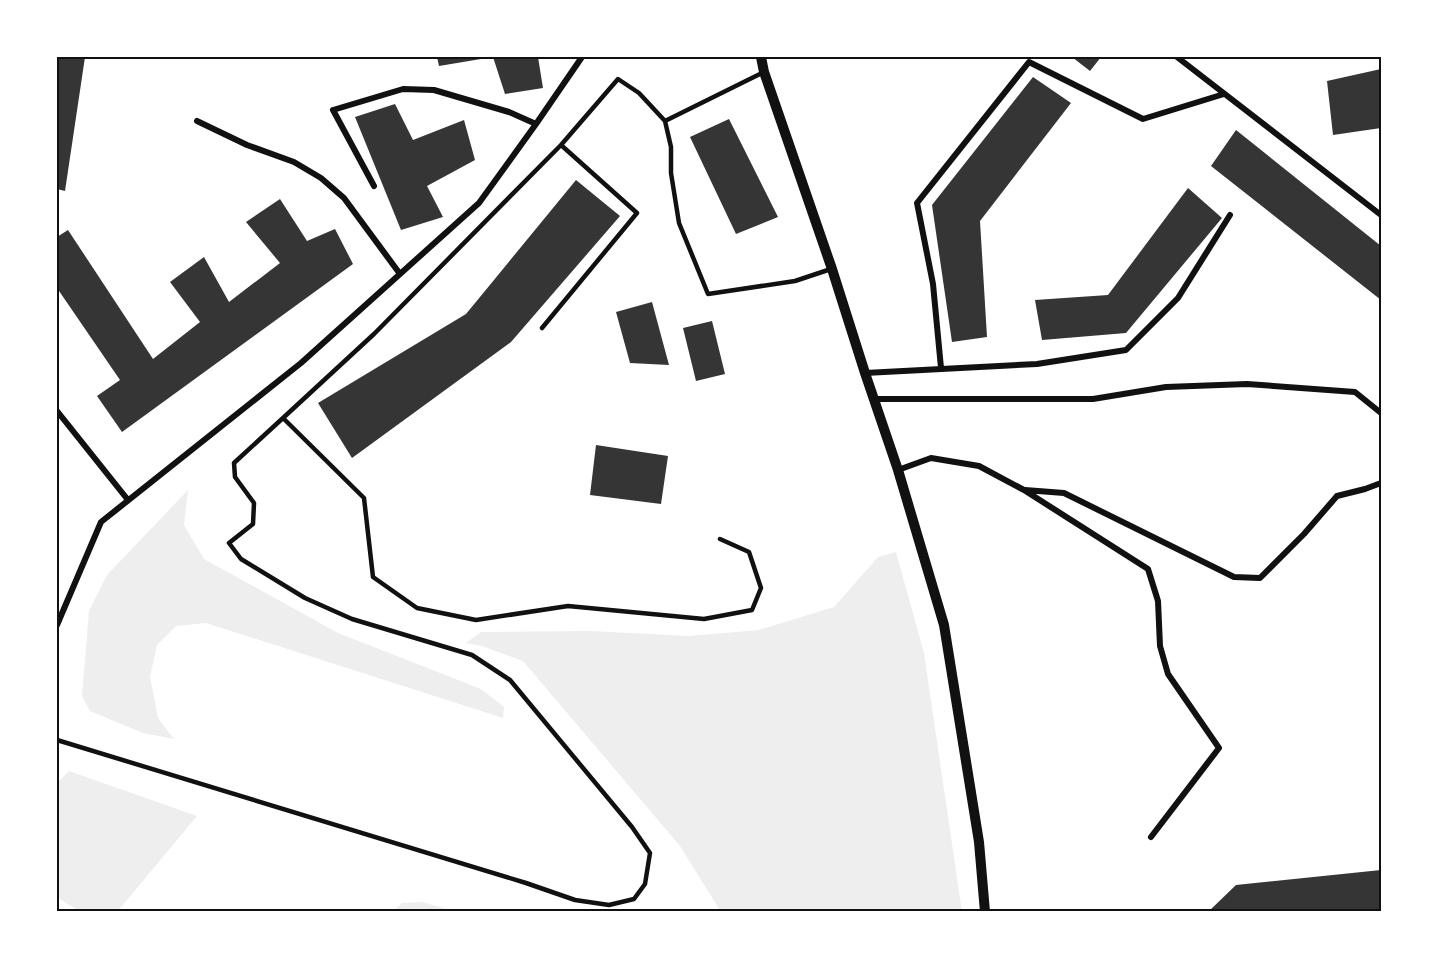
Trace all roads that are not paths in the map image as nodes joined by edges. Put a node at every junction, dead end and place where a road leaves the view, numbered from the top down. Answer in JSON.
{"nodes":[{"id":1,"x":761,"y":57,"type":"edge"},
{"id":2,"x":1177,"y":57,"type":"edge"},
{"id":3,"x":579,"y":58,"type":"edge"},
{"id":4,"x":764,"y":72,"type":"junction"},
{"id":5,"x":1224,"y":94,"type":"junction"},
{"id":6,"x":197,"y":121,"type":"dead end"},
{"id":7,"x":665,"y":121,"type":"junction"},
{"id":8,"x":536,"y":124,"type":"junction"},
{"id":9,"x":561,"y":145,"type":"junction"},
{"id":10,"x":374,"y":186,"type":"dead end"},
{"id":11,"x":1381,"y":214,"type":"edge"},
{"id":12,"x":1230,"y":215,"type":"dead end"},
{"id":13,"x":832,"y":269,"type":"junction"},
{"id":14,"x":400,"y":274,"type":"junction"},
{"id":15,"x":542,"y":328,"type":"dead end"},
{"id":16,"x":941,"y":368,"type":"junction"},
{"id":17,"x":865,"y":373,"type":"junction"},
{"id":18,"x":874,"y":399,"type":"junction"},
{"id":19,"x":57,"y":411,"type":"edge"},
{"id":20,"x":1381,"y":413,"type":"edge"},
{"id":21,"x":283,"y":418,"type":"junction"},
{"id":22,"x":898,"y":470,"type":"junction"},
{"id":23,"x":1381,"y":483,"type":"edge"},
{"id":24,"x":1024,"y":490,"type":"junction"},
{"id":25,"x":128,"y":500,"type":"junction"},
{"id":26,"x":720,"y":539,"type":"dead end"},
{"id":27,"x":57,"y":625,"type":"edge"},
{"id":28,"x":57,"y":740,"type":"edge"},
{"id":29,"x":1151,"y":837,"type":"dead end"},
{"id":30,"x":985,"y":912,"type":"edge"}],
"edges":[{"from":1,"to":4,"type":"street"},
{"from":2,"to":5,"type":"street"},
{"from":3,"to":8,"type":"street"},
{"from":4,"to":7,"type":"lane"},
{"from":4,"to":13,"type":"street"},
{"from":5,"to":11,"type":"street"},
{"from":5,"to":16,"type":"street"},
{"from":6,"to":14,"type":"street"},
{"from":7,"to":9,"type":"lane"},
{"from":7,"to":13,"type":"lane"},
{"from":8,"to":10,"type":"street"},
{"from":8,"to":14,"type":"street"},
{"from":9,"to":15,"type":"lane"},
{"from":9,"to":21,"type":"lane"},
{"from":12,"to":16,"type":"street"},
{"from":13,"to":17,"type":"street"},
{"from":14,"to":25,"type":"street"},
{"from":16,"to":17,"type":"street"},
{"from":17,"to":18,"type":"street"},
{"from":18,"to":20,"type":"street"},
{"from":18,"to":22,"type":"street"},
{"from":19,"to":25,"type":"street"},
{"from":21,"to":26,"type":"lane"},
{"from":21,"to":28,"type":"lane"},
{"from":22,"to":24,"type":"street"},
{"from":22,"to":30,"type":"street"},
{"from":23,"to":24,"type":"street"},
{"from":24,"to":29,"type":"street"},
{"from":25,"to":27,"type":"street"}]}
